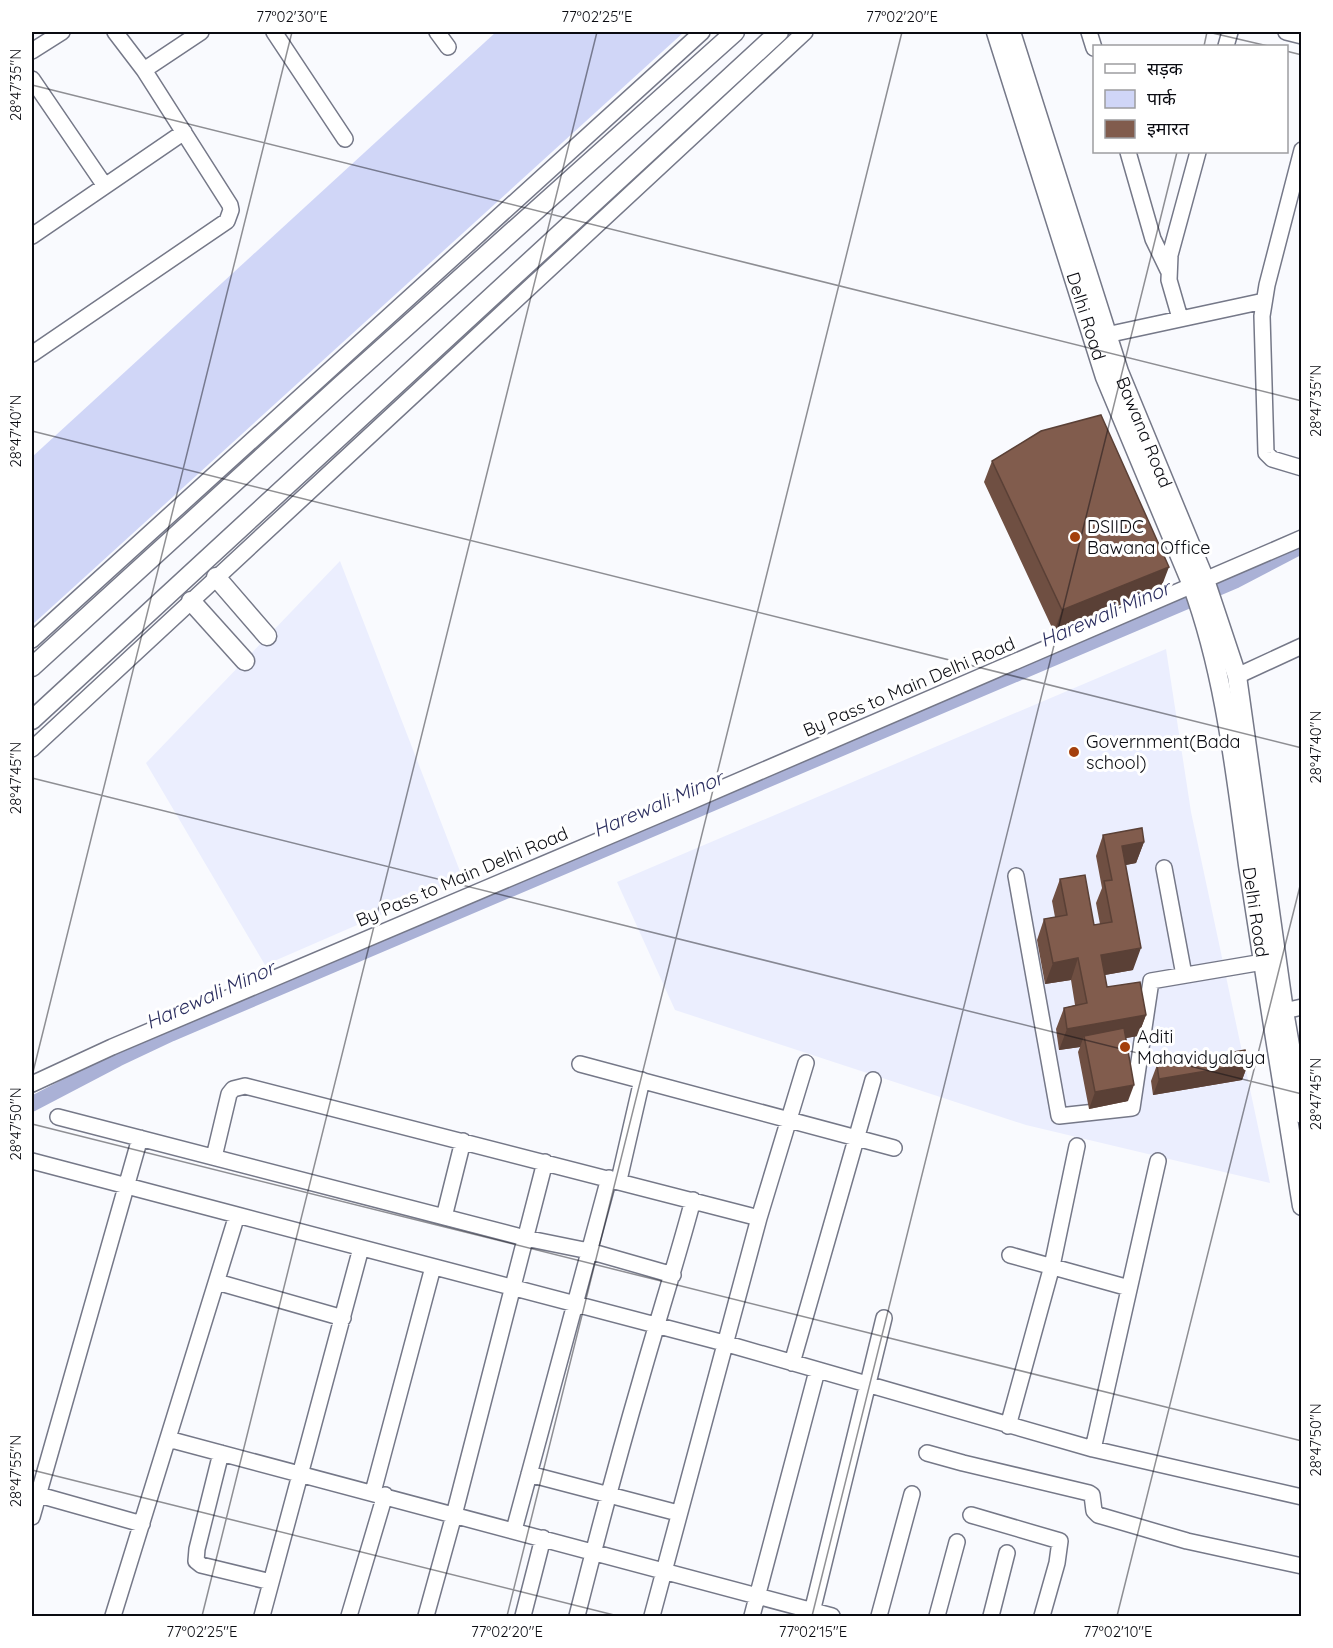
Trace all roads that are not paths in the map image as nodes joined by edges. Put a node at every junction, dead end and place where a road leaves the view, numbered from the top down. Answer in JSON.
{"nodes":[{"id":1,"x":62,"y":32,"type":"edge"},
{"id":2,"x":115,"y":32,"type":"edge"},
{"id":3,"x":201,"y":32,"type":"edge"},
{"id":4,"x":274,"y":32,"type":"edge"},
{"id":5,"x":437,"y":32,"type":"edge"},
{"id":6,"x":702,"y":32,"type":"edge"},
{"id":7,"x":735,"y":32,"type":"edge"},
{"id":8,"x":779,"y":32,"type":"edge"},
{"id":9,"x":805,"y":32,"type":"edge"},
{"id":10,"x":996,"y":32,"type":"edge"},
{"id":11,"x":1011,"y":32,"type":"edge"},
{"id":12,"x":1286,"y":32,"type":"edge"},
{"id":13,"x":1302,"y":36,"type":"edge"},
{"id":14,"x":448,"y":47,"type":"dead end"},
{"id":15,"x":32,"y":51,"type":"edge"},
{"id":16,"x":144,"y":70,"type":"junction"},
{"id":17,"x":32,"y":80,"type":"edge"},
{"id":18,"x":184,"y":132,"type":"junction"},
{"id":19,"x":345,"y":139,"type":"dead end"},
{"id":20,"x":1302,"y":150,"type":"edge"},
{"id":21,"x":1128,"y":153,"type":"edge"},
{"id":22,"x":1198,"y":153,"type":"edge"},
{"id":23,"x":105,"y":186,"type":"junction"},
{"id":24,"x":32,"y":236,"type":"edge"},
{"id":25,"x":1168,"y":270,"type":"junction"},
{"id":26,"x":1264,"y":301,"type":"junction"},
{"id":27,"x":1180,"y":318,"type":"junction"},
{"id":28,"x":1100,"y":337,"type":"junction"},
{"id":29,"x":32,"y":354,"type":"edge"},
{"id":30,"x":1128,"y":412,"type":"joint"},
{"id":31,"x":1302,"y":468,"type":"edge"},
{"id":32,"x":1302,"y":538,"type":"edge"},
{"id":33,"x":216,"y":577,"type":"junction"},
{"id":34,"x":1200,"y":587,"type":"junction"},
{"id":35,"x":191,"y":601,"type":"junction"},
{"id":36,"x":267,"y":636,"type":"dead end"},
{"id":37,"x":32,"y":640,"type":"edge"},
{"id":38,"x":1302,"y":646,"type":"edge"},
{"id":39,"x":1223,"y":657,"type":"junction"},
{"id":40,"x":245,"y":661,"type":"dead end"},
{"id":41,"x":32,"y":667,"type":"edge"},
{"id":42,"x":1237,"y":676,"type":"junction"},
{"id":43,"x":32,"y":720,"type":"edge"},
{"id":44,"x":32,"y":749,"type":"edge"},
{"id":45,"x":1164,"y":868,"type":"dead end"},
{"id":46,"x":1017,"y":876,"type":"dead end"},
{"id":47,"x":1263,"y":962,"type":"junction"},
{"id":48,"x":1184,"y":975,"type":"junction"},
{"id":49,"x":1293,"y":1009,"type":"edge"},
{"id":50,"x":806,"y":1063,"type":"dead end"},
{"id":51,"x":580,"y":1064,"type":"dead end"},
{"id":52,"x":642,"y":1080,"type":"junction"},
{"id":53,"x":873,"y":1080,"type":"dead end"},
{"id":54,"x":32,"y":1083,"type":"edge"},
{"id":55,"x":1302,"y":1114,"type":"edge"},
{"id":56,"x":58,"y":1117,"type":"dead end"},
{"id":57,"x":787,"y":1120,"type":"junction"},
{"id":58,"x":140,"y":1138,"type":"junction"},
{"id":59,"x":856,"y":1138,"type":"junction"},
{"id":60,"x":464,"y":1141,"type":"junction"},
{"id":61,"x":1077,"y":1146,"type":"dead end"},
{"id":62,"x":894,"y":1148,"type":"dead end"},
{"id":63,"x":214,"y":1157,"type":"junction"},
{"id":64,"x":32,"y":1161,"type":"edge"},
{"id":65,"x":1158,"y":1161,"type":"dead end"},
{"id":66,"x":545,"y":1162,"type":"junction"},
{"id":67,"x":1299,"y":1174,"type":"edge"},
{"id":68,"x":614,"y":1179,"type":"junction"},
{"id":69,"x":127,"y":1186,"type":"junction"},
{"id":70,"x":693,"y":1200,"type":"junction"},
{"id":71,"x":1302,"y":1206,"type":"edge"},
{"id":72,"x":237,"y":1215,"type":"junction"},
{"id":73,"x":444,"y":1216,"type":"junction"},
{"id":74,"x":759,"y":1218,"type":"junction"},
{"id":75,"x":525,"y":1238,"type":"junction"},
{"id":76,"x":361,"y":1248,"type":"junction"},
{"id":77,"x":590,"y":1251,"type":"junction"},
{"id":78,"x":1010,"y":1255,"type":"dead end"},
{"id":79,"x":1052,"y":1266,"type":"junction"},
{"id":80,"x":433,"y":1267,"type":"junction"},
{"id":81,"x":673,"y":1275,"type":"junction"},
{"id":82,"x":217,"y":1282,"type":"junction"},
{"id":83,"x":1129,"y":1288,"type":"junction"},
{"id":84,"x":512,"y":1289,"type":"junction"},
{"id":85,"x":576,"y":1305,"type":"junction"},
{"id":86,"x":343,"y":1318,"type":"junction"},
{"id":87,"x":884,"y":1318,"type":"dead end"},
{"id":88,"x":657,"y":1326,"type":"junction"},
{"id":89,"x":724,"y":1343,"type":"junction"},
{"id":90,"x":792,"y":1363,"type":"junction"},
{"id":91,"x":817,"y":1371,"type":"junction"},
{"id":92,"x":866,"y":1385,"type":"junction"},
{"id":93,"x":1008,"y":1426,"type":"junction"},
{"id":94,"x":168,"y":1438,"type":"junction"},
{"id":95,"x":1093,"y":1449,"type":"junction"},
{"id":96,"x":927,"y":1452,"type":"dead end"},
{"id":97,"x":221,"y":1453,"type":"junction"},
{"id":98,"x":300,"y":1474,"type":"junction"},
{"id":99,"x":529,"y":1474,"type":"junction"},
{"id":100,"x":35,"y":1494,"type":"edge"},
{"id":101,"x":379,"y":1494,"type":"junction"},
{"id":102,"x":912,"y":1494,"type":"dead end"},
{"id":103,"x":608,"y":1496,"type":"junction"},
{"id":104,"x":1302,"y":1497,"type":"edge"},
{"id":105,"x":678,"y":1513,"type":"junction"},
{"id":106,"x":454,"y":1515,"type":"junction"},
{"id":107,"x":971,"y":1515,"type":"dead end"},
{"id":108,"x":32,"y":1516,"type":"edge"},
{"id":109,"x":142,"y":1524,"type":"junction"},
{"id":110,"x":514,"y":1530,"type":"junction"},
{"id":111,"x":543,"y":1538,"type":"junction"},
{"id":112,"x":957,"y":1542,"type":"dead end"},
{"id":113,"x":593,"y":1551,"type":"junction"},
{"id":114,"x":1007,"y":1554,"type":"dead end"},
{"id":115,"x":1302,"y":1566,"type":"edge"},
{"id":116,"x":663,"y":1571,"type":"junction"},
{"id":117,"x":271,"y":1582,"type":"junction"},
{"id":118,"x":757,"y":1596,"type":"junction"},
{"id":119,"x":812,"y":1614,"type":"edge"},
{"id":120,"x":113,"y":1617,"type":"edge"},
{"id":121,"x":262,"y":1617,"type":"edge"},
{"id":122,"x":349,"y":1617,"type":"edge"},
{"id":123,"x":426,"y":1617,"type":"edge"},
{"id":124,"x":523,"y":1617,"type":"edge"},
{"id":125,"x":577,"y":1617,"type":"edge"},
{"id":126,"x":652,"y":1617,"type":"edge"},
{"id":127,"x":752,"y":1617,"type":"edge"},
{"id":128,"x":832,"y":1617,"type":"edge"},
{"id":129,"x":879,"y":1617,"type":"edge"},
{"id":130,"x":937,"y":1617,"type":"edge"},
{"id":131,"x":991,"y":1617,"type":"edge"},
{"id":132,"x":1042,"y":1617,"type":"edge"}],
"edges":[{"from":1,"to":15,"type":"street"},
{"from":2,"to":16,"type":"street"},
{"from":3,"to":16,"type":"street"},
{"from":4,"to":19,"type":"street"},
{"from":5,"to":14,"type":"street"},
{"from":6,"to":37,"type":"street"},
{"from":7,"to":41,"type":"main road"},
{"from":8,"to":43,"type":"main road"},
{"from":9,"to":33,"type":"street"},
{"from":10,"to":28,"type":"main road","name":"Delhi Road"},
{"from":11,"to":28,"type":"main road"},
{"from":12,"to":13,"type":"street"},
{"from":16,"to":18,"type":"street"},
{"from":17,"to":23,"type":"street"},
{"from":18,"to":23,"type":"street"},
{"from":18,"to":29,"type":"street"},
{"from":20,"to":26,"type":"street"},
{"from":21,"to":25,"type":"street"},
{"from":22,"to":25,"type":"street"},
{"from":23,"to":24,"type":"street"},
{"from":25,"to":27,"type":"street"},
{"from":26,"to":27,"type":"street"},
{"from":26,"to":31,"type":"street"},
{"from":27,"to":28,"type":"street"},
{"from":28,"to":30,"type":"main road","name":"Delhi Road"},
{"from":30,"to":34,"type":"main road","name":"Bawana Road"},
{"from":32,"to":34,"type":"street","name":"By Pass to Main Delhi Road"},
{"from":33,"to":35,"type":"street"},
{"from":33,"to":36,"type":"main road"},
{"from":34,"to":39,"type":"main road","name":"Bawana Road"},
{"from":34,"to":54,"type":"street","name":"By Pass to Main Delhi Road"},
{"from":35,"to":40,"type":"main road"},
{"from":35,"to":44,"type":"street"},
{"from":38,"to":42,"type":"street"},
{"from":39,"to":42,"type":"main road"},
{"from":39,"to":47,"type":"main road","name":"Delhi Road"},
{"from":42,"to":49,"type":"main road"},
{"from":45,"to":48,"type":"street"},
{"from":46,"to":48,"type":"street"},
{"from":47,"to":48,"type":"street"},
{"from":47,"to":67,"type":"main road","name":"Delhi Road"},
{"from":49,"to":55,"type":"main road"},
{"from":50,"to":57,"type":"street"},
{"from":51,"to":52,"type":"street"},
{"from":52,"to":57,"type":"street"},
{"from":52,"to":68,"type":"street"},
{"from":53,"to":59,"type":"street"},
{"from":56,"to":58,"type":"street"},
{"from":57,"to":59,"type":"street"},
{"from":57,"to":74,"type":"street"},
{"from":58,"to":63,"type":"street"},
{"from":58,"to":69,"type":"street"},
{"from":59,"to":62,"type":"street"},
{"from":59,"to":90,"type":"street"},
{"from":60,"to":63,"type":"street"},
{"from":60,"to":66,"type":"street"},
{"from":60,"to":73,"type":"street"},
{"from":61,"to":79,"type":"street"},
{"from":63,"to":73,"type":"street"},
{"from":64,"to":69,"type":"street"},
{"from":65,"to":83,"type":"street"},
{"from":66,"to":68,"type":"street"},
{"from":66,"to":75,"type":"street"},
{"from":67,"to":71,"type":"main road","name":"Delhi Road"},
{"from":68,"to":70,"type":"street"},
{"from":68,"to":77,"type":"street"},
{"from":69,"to":72,"type":"street"},
{"from":69,"to":100,"type":"street"},
{"from":70,"to":74,"type":"street"},
{"from":70,"to":81,"type":"street"},
{"from":72,"to":76,"type":"street"},
{"from":72,"to":82,"type":"street"},
{"from":73,"to":75,"type":"street"},
{"from":74,"to":89,"type":"street"},
{"from":75,"to":77,"type":"street"},
{"from":75,"to":84,"type":"street"},
{"from":76,"to":80,"type":"street"},
{"from":76,"to":86,"type":"street"},
{"from":77,"to":81,"type":"street"},
{"from":77,"to":85,"type":"street"},
{"from":78,"to":79,"type":"street"},
{"from":79,"to":83,"type":"street"},
{"from":79,"to":93,"type":"street"},
{"from":80,"to":84,"type":"street"},
{"from":80,"to":101,"type":"street"},
{"from":81,"to":88,"type":"street"},
{"from":82,"to":86,"type":"street"},
{"from":82,"to":94,"type":"street"},
{"from":83,"to":95,"type":"street"},
{"from":84,"to":85,"type":"street"},
{"from":84,"to":106,"type":"street"},
{"from":85,"to":88,"type":"street"},
{"from":85,"to":99,"type":"street"},
{"from":86,"to":98,"type":"street"},
{"from":87,"to":92,"type":"street"},
{"from":88,"to":89,"type":"street"},
{"from":88,"to":103,"type":"street"},
{"from":89,"to":90,"type":"street"},
{"from":89,"to":105,"type":"street"},
{"from":90,"to":91,"type":"street"},
{"from":91,"to":92,"type":"street"},
{"from":91,"to":118,"type":"street"},
{"from":92,"to":93,"type":"street"},
{"from":92,"to":119,"type":"street"},
{"from":93,"to":95,"type":"street"},
{"from":94,"to":97,"type":"street"},
{"from":94,"to":109,"type":"street"},
{"from":95,"to":104,"type":"street"},
{"from":96,"to":115,"type":"street"},
{"from":97,"to":98,"type":"street"},
{"from":97,"to":117,"type":"street"},
{"from":98,"to":101,"type":"street"},
{"from":98,"to":117,"type":"street"},
{"from":99,"to":103,"type":"street"},
{"from":99,"to":110,"type":"street"},
{"from":100,"to":108,"type":"street"},
{"from":100,"to":109,"type":"street"},
{"from":101,"to":106,"type":"street"},
{"from":101,"to":122,"type":"street"},
{"from":102,"to":129,"type":"street"},
{"from":103,"to":105,"type":"street"},
{"from":103,"to":113,"type":"street"},
{"from":105,"to":116,"type":"street"},
{"from":106,"to":110,"type":"street"},
{"from":106,"to":123,"type":"street"},
{"from":107,"to":132,"type":"street"},
{"from":109,"to":120,"type":"street"},
{"from":110,"to":111,"type":"street"},
{"from":111,"to":113,"type":"street"},
{"from":111,"to":124,"type":"street"},
{"from":112,"to":130,"type":"street"},
{"from":113,"to":116,"type":"street"},
{"from":113,"to":125,"type":"street"},
{"from":114,"to":131,"type":"street"},
{"from":116,"to":118,"type":"street"},
{"from":116,"to":126,"type":"street"},
{"from":117,"to":121,"type":"street"},
{"from":118,"to":119,"type":"street"},
{"from":118,"to":127,"type":"street"},
{"from":119,"to":128,"type":"street"}]}
